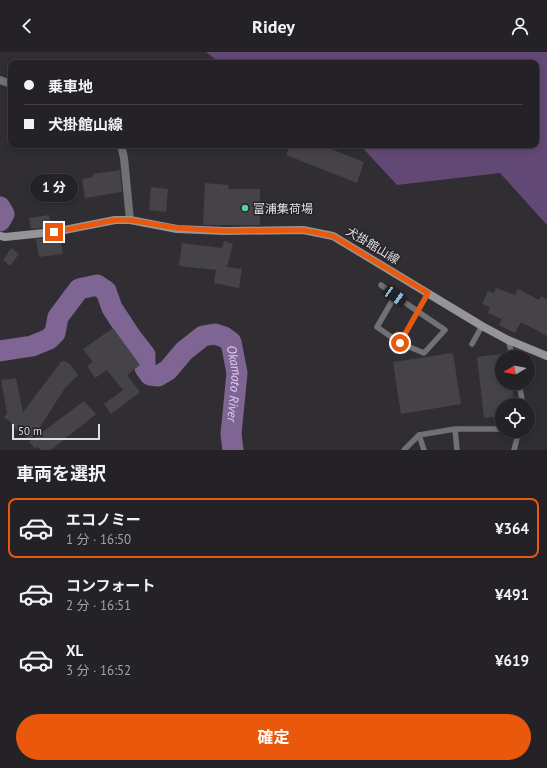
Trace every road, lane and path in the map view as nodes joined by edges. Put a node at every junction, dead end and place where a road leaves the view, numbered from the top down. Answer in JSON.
{"nodes":[{"id":1,"x":122,"y":148,"type":"edge"},
{"id":2,"x":130,"y":220,"type":"junction"},
{"id":3,"x":3,"y":237,"type":"edge"},
{"id":4,"x":381,"y":285,"type":"dead end"},
{"id":5,"x":428,"y":293,"type":"junction"},
{"id":6,"x":395,"y":296,"type":"junction"},
{"id":7,"x":418,"y":311,"type":"junction"},
{"id":8,"x":482,"y":326,"type":"junction"},
{"id":9,"x":508,"y":340,"type":"junction"},
{"id":10,"x":400,"y":343,"type":"junction"},
{"id":11,"x":472,"y":344,"type":"dead end"},
{"id":12,"x":510,"y":350,"type":"edge"},
{"id":13,"x":547,"y":356,"type":"edge"},
{"id":14,"x":455,"y":429,"type":"junction"},
{"id":15,"x":495,"y":429,"type":"edge"},
{"id":16,"x":419,"y":435,"type":"junction"},
{"id":17,"x":517,"y":438,"type":"edge"},
{"id":18,"x":404,"y":450,"type":"edge"},
{"id":19,"x":424,"y":450,"type":"edge"},
{"id":20,"x":457,"y":450,"type":"edge"},
{"id":21,"x":514,"y":450,"type":"edge"}],
"edges":[{"from":1,"to":2,"type":"street"},
{"from":2,"to":3,"type":"main road","name":"犬掛館山線"},
{"from":2,"to":5,"type":"main road","name":"犬掛館山線"},
{"from":4,"to":6,"type":"lane"},
{"from":5,"to":7,"type":"lane"},
{"from":5,"to":8,"type":"main road","name":"犬掛館山線"},
{"from":6,"to":7,"type":"lane"},
{"from":6,"to":10,"type":"lane"},
{"from":7,"to":10,"type":"lane"},
{"from":7,"to":10,"type":"lane"},
{"from":8,"to":9,"type":"main road","name":"犬掛館山線"},
{"from":8,"to":11,"type":"lane"},
{"from":9,"to":12,"type":"lane"},
{"from":9,"to":13,"type":"main road","name":"犬掛館山線"},
{"from":14,"to":15,"type":"lane"},
{"from":14,"to":16,"type":"lane"},
{"from":14,"to":20,"type":"lane"},
{"from":16,"to":18,"type":"lane"},
{"from":16,"to":19,"type":"lane"},
{"from":17,"to":21,"type":"lane"}]}
